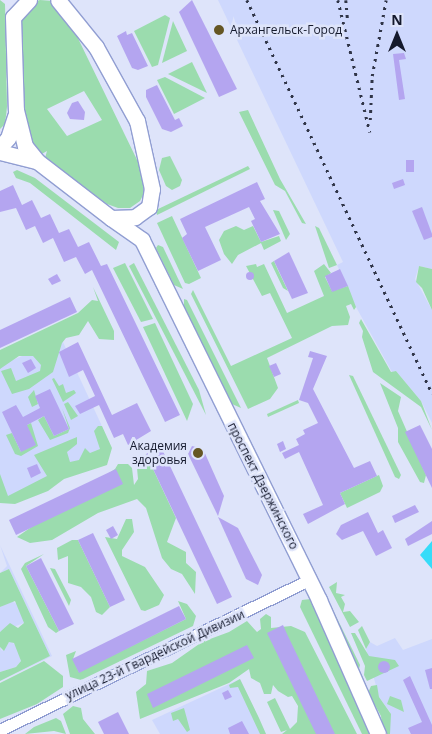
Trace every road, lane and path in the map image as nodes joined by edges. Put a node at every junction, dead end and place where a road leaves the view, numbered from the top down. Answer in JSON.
{"nodes":[{"id":1,"x":12,"y":0,"type":"edge"},
{"id":2,"x":29,"y":0,"type":"edge"},
{"id":3,"x":58,"y":0,"type":"edge"},
{"id":4,"x":13,"y":17,"type":"junction"},
{"id":5,"x":16,"y":110,"type":"junction"},
{"id":6,"x":0,"y":148,"type":"edge"},
{"id":7,"x":0,"y":152,"type":"edge"},
{"id":8,"x":37,"y":161,"type":"junction"},
{"id":9,"x":148,"y":208,"type":"junction"},
{"id":10,"x":111,"y":218,"type":"junction"},
{"id":11,"x":142,"y":240,"type":"junction"},
{"id":12,"x":309,"y":580,"type":"junction"},
{"id":13,"x":0,"y":730,"type":"edge"},
{"id":14,"x":378,"y":734,"type":"edge"}],
"edges":[{"from":1,"to":4,"type":"main road"},
{"from":2,"to":4,"type":"main road"},
{"from":3,"to":9,"type":"main road"},
{"from":4,"to":5,"type":"main road"},
{"from":5,"to":6,"type":"main road"},
{"from":5,"to":8,"type":"main road"},
{"from":7,"to":8,"type":"main road"},
{"from":8,"to":10,"type":"main road"},
{"from":9,"to":10,"type":"main road"},
{"from":9,"to":11,"type":"main road"},
{"from":10,"to":11,"type":"main road"},
{"from":11,"to":12,"type":"main road","name":"проспект Дзержинского"},
{"from":12,"to":13,"type":"street","name":"улица 23-й Гвардейской Дивизии"},
{"from":12,"to":14,"type":"main road","name":"проспект Дзержинского"}]}
